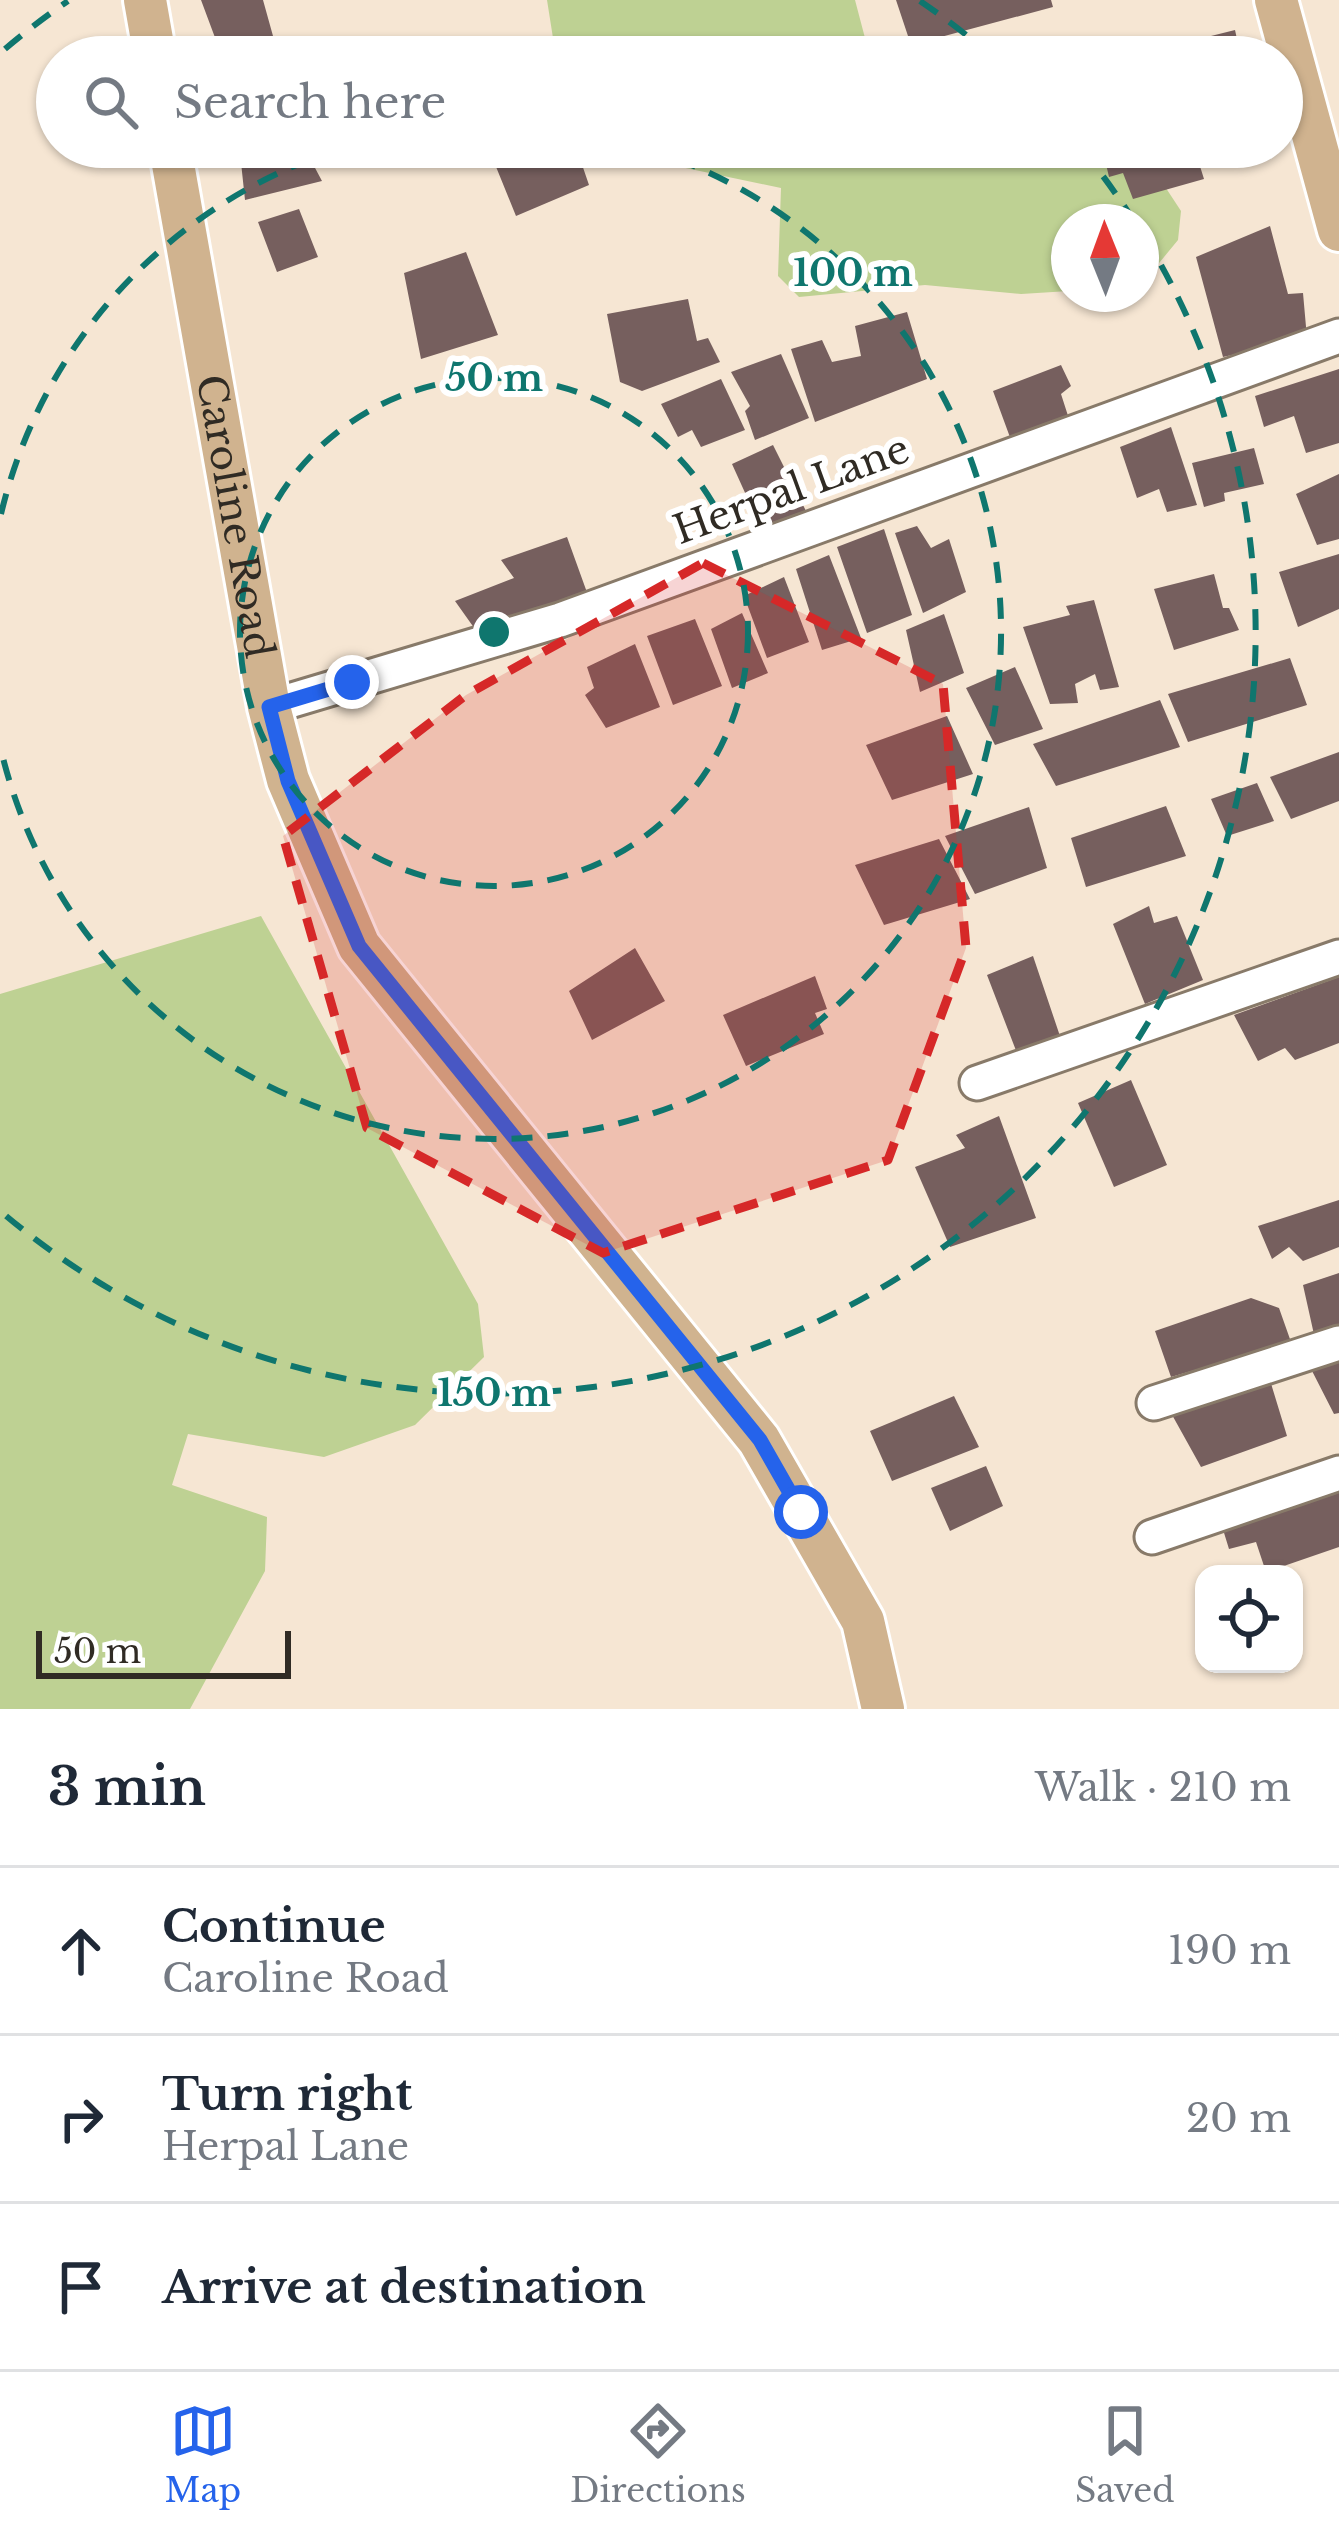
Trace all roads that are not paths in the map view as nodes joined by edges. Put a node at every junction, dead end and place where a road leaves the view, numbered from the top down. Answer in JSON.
{"nodes":[{"id":1,"x":145,"y":0,"type":"edge"},
{"id":2,"x":1276,"y":0,"type":"edge"},
{"id":3,"x":151,"y":36,"type":"edge"},
{"id":4,"x":1286,"y":36,"type":"edge"},
{"id":5,"x":1303,"y":99,"type":"edge"},
{"id":6,"x":174,"y":168,"type":"edge"},
{"id":7,"x":1339,"y":230,"type":"edge"},
{"id":8,"x":1339,"y":336,"type":"edge"},
{"id":9,"x":269,"y":707,"type":"junction"},
{"id":10,"x":1339,"y":957,"type":"edge"},
{"id":11,"x":976,"y":1083,"type":"dead end"},
{"id":12,"x":1339,"y":1342,"type":"edge"},
{"id":13,"x":1154,"y":1403,"type":"dead end"},
{"id":14,"x":1339,"y":1473,"type":"edge"},
{"id":15,"x":1152,"y":1537,"type":"dead end"},
{"id":16,"x":883,"y":1709,"type":"edge"}],
"edges":[{"from":1,"to":3,"type":"main road"},
{"from":2,"to":4,"type":"main road"},
{"from":5,"to":7,"type":"main road"},
{"from":6,"to":9,"type":"main road","name":"Caroline Road"},
{"from":8,"to":9,"type":"street","name":"Herpal Lane"},
{"from":9,"to":16,"type":"main road","name":"Caroline Road"},
{"from":10,"to":11,"type":"street"},
{"from":12,"to":13,"type":"street"},
{"from":14,"to":15,"type":"street"}]}
